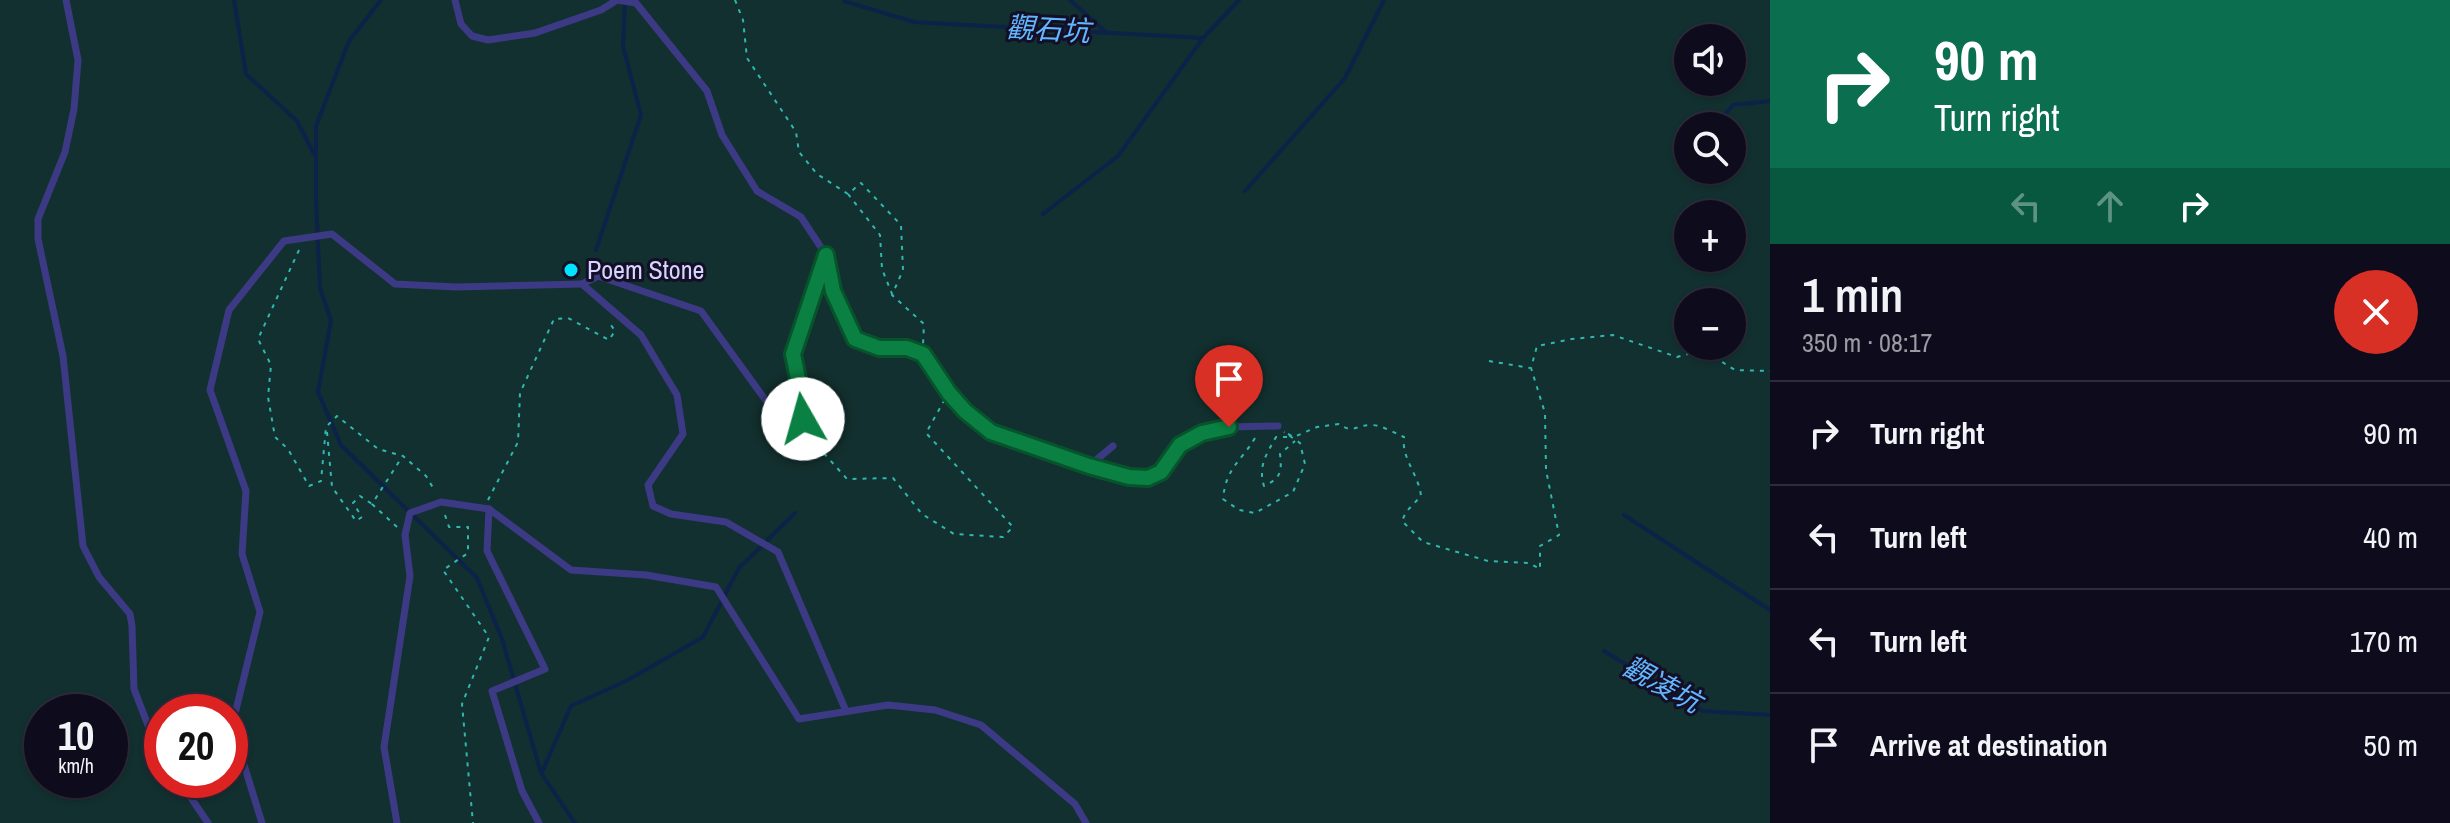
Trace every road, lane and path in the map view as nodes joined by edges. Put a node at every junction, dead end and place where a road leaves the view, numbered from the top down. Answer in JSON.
{"nodes":[{"id":1,"x":66,"y":0,"type":"edge"},
{"id":2,"x":455,"y":0,"type":"edge"},
{"id":3,"x":735,"y":0,"type":"edge"},
{"id":4,"x":848,"y":194,"type":"junction"},
{"id":5,"x":305,"y":238,"type":"junction"},
{"id":6,"x":826,"y":255,"type":"junction"},
{"id":7,"x":582,"y":284,"type":"junction"},
{"id":8,"x":892,"y":295,"type":"junction"},
{"id":9,"x":607,"y":317,"type":"dead end"},
{"id":10,"x":923,"y":354,"type":"junction"},
{"id":11,"x":1489,"y":361,"type":"dead end"},
{"id":12,"x":1531,"y":368,"type":"junction"},
{"id":13,"x":1770,"y":371,"type":"edge"},
{"id":14,"x":949,"y":393,"type":"junction"},
{"id":15,"x":798,"y":424,"type":"junction"},
{"id":16,"x":1255,"y":425,"type":"junction"},
{"id":17,"x":1278,"y":426,"type":"junction"},
{"id":18,"x":326,"y":427,"type":"junction"},
{"id":19,"x":1288,"y":437,"type":"junction"},
{"id":20,"x":1295,"y":441,"type":"junction"},
{"id":21,"x":1113,"y":446,"type":"dead end"},
{"id":22,"x":403,"y":456,"type":"junction"},
{"id":23,"x":1089,"y":466,"type":"junction"},
{"id":24,"x":441,"y":502,"type":"junction"},
{"id":25,"x":372,"y":504,"type":"junction"},
{"id":26,"x":486,"y":508,"type":"junction"},
{"id":27,"x":405,"y":535,"type":"junction"},
{"id":28,"x":846,"y":711,"type":"junction"},
{"id":29,"x":144,"y":715,"type":"edge"},
{"id":30,"x":191,"y":798,"type":"edge"},
{"id":31,"x":208,"y":823,"type":"edge"},
{"id":32,"x":262,"y":823,"type":"edge"},
{"id":33,"x":397,"y":823,"type":"edge"},
{"id":34,"x":473,"y":823,"type":"edge"},
{"id":35,"x":539,"y":823,"type":"edge"},
{"id":36,"x":1086,"y":823,"type":"edge"}],
"edges":[{"from":1,"to":29,"type":"lane"},
{"from":2,"to":6,"type":"lane"},
{"from":3,"to":4,"type":"path"},
{"from":4,"to":8,"type":"path"},
{"from":4,"to":8,"type":"path"},
{"from":5,"to":7,"type":"lane"},
{"from":5,"to":18,"type":"path"},
{"from":5,"to":32,"type":"lane"},
{"from":6,"to":10,"type":"lane"},
{"from":6,"to":15,"type":"lane"},
{"from":7,"to":15,"type":"lane"},
{"from":7,"to":28,"type":"lane"},
{"from":8,"to":10,"type":"path"},
{"from":9,"to":26,"type":"path"},
{"from":10,"to":14,"type":"lane"},
{"from":11,"to":12,"type":"path"},
{"from":12,"to":13,"type":"path"},
{"from":12,"to":17,"type":"path"},
{"from":14,"to":15,"type":"path"},
{"from":14,"to":23,"type":"lane"},
{"from":16,"to":17,"type":"lane"},
{"from":16,"to":20,"type":"path"},
{"from":16,"to":23,"type":"lane"},
{"from":17,"to":19,"type":"path"},
{"from":18,"to":22,"type":"path"},
{"from":18,"to":25,"type":"path"},
{"from":19,"to":20,"type":"path"},
{"from":19,"to":20,"type":"path"},
{"from":21,"to":23,"type":"lane"},
{"from":22,"to":24,"type":"path"},
{"from":22,"to":25,"type":"path"},
{"from":24,"to":26,"type":"lane"},
{"from":24,"to":27,"type":"lane"},
{"from":24,"to":34,"type":"path"},
{"from":25,"to":27,"type":"path"},
{"from":26,"to":28,"type":"lane"},
{"from":26,"to":35,"type":"lane"},
{"from":27,"to":33,"type":"lane"},
{"from":28,"to":36,"type":"lane"},
{"from":30,"to":31,"type":"lane"}]}
